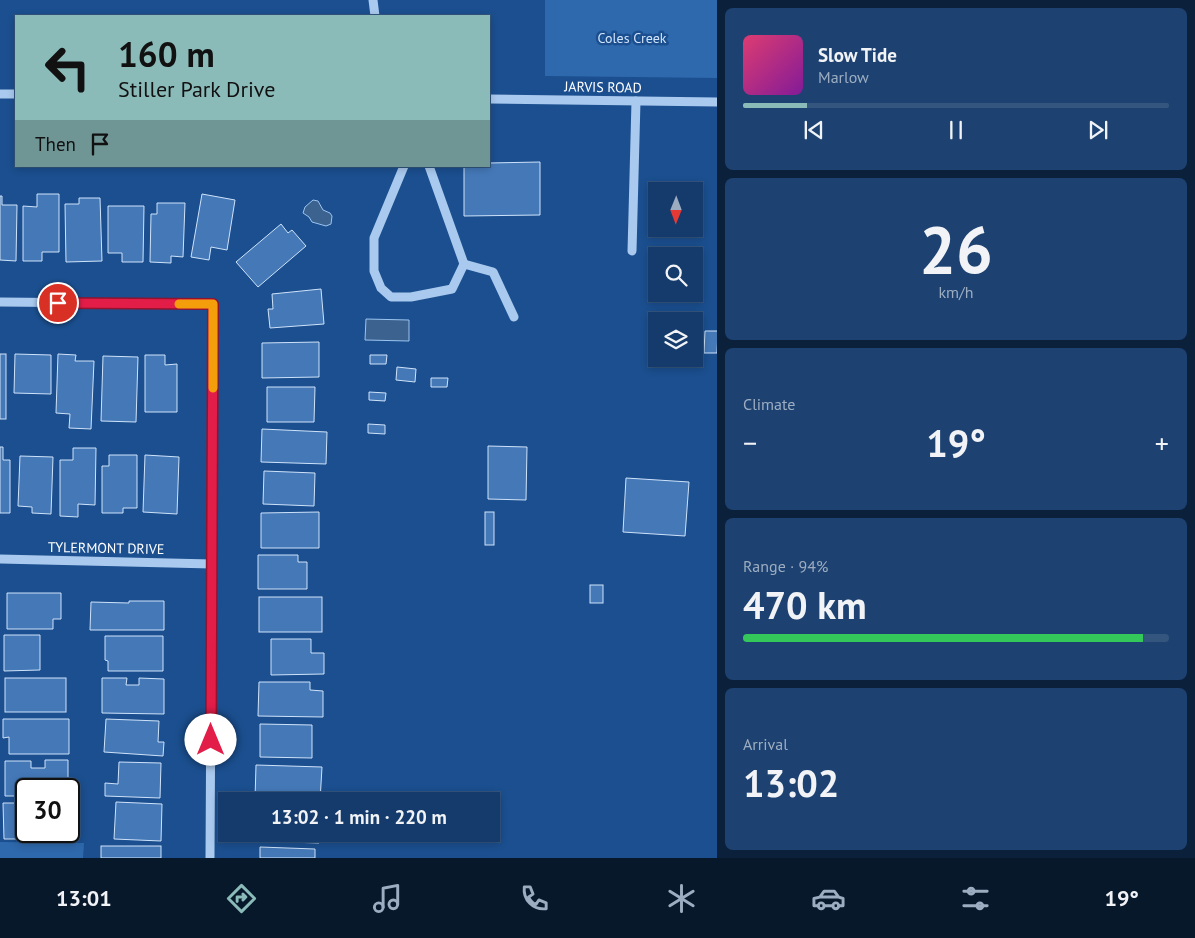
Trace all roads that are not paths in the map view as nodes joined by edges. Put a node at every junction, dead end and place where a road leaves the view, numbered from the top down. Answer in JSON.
{"nodes":[{"id":1,"x":373,"y":0,"type":"edge"},
{"id":2,"x":375,"y":15,"type":"edge"},
{"id":3,"x":0,"y":94,"type":"edge"},
{"id":4,"x":15,"y":94,"type":"edge"},
{"id":5,"x":490,"y":99,"type":"edge"},
{"id":6,"x":636,"y":101,"type":"junction"},
{"id":7,"x":717,"y":102,"type":"edge"},
{"id":8,"x":404,"y":167,"type":"edge"},
{"id":9,"x":429,"y":167,"type":"edge"},
{"id":10,"x":632,"y":251,"type":"dead end"},
{"id":11,"x":464,"y":264,"type":"junction"},
{"id":12,"x":0,"y":302,"type":"edge"},
{"id":13,"x":514,"y":317,"type":"dead end"},
{"id":14,"x":0,"y":559,"type":"edge"},
{"id":15,"x":212,"y":564,"type":"junction"},
{"id":16,"x":210,"y":858,"type":"edge"}],
"edges":[{"from":1,"to":2,"type":"street"},
{"from":3,"to":4,"type":"street"},
{"from":5,"to":6,"type":"street","name":"JARVIS ROAD"},
{"from":6,"to":7,"type":"street","name":"JARVIS ROAD"},
{"from":6,"to":10,"type":"street"},
{"from":8,"to":11,"type":"street"},
{"from":9,"to":11,"type":"street"},
{"from":11,"to":13,"type":"street"},
{"from":12,"to":15,"type":"street"},
{"from":14,"to":15,"type":"street","name":"TYLERMONT DRIVE"},
{"from":15,"to":16,"type":"street"}]}
